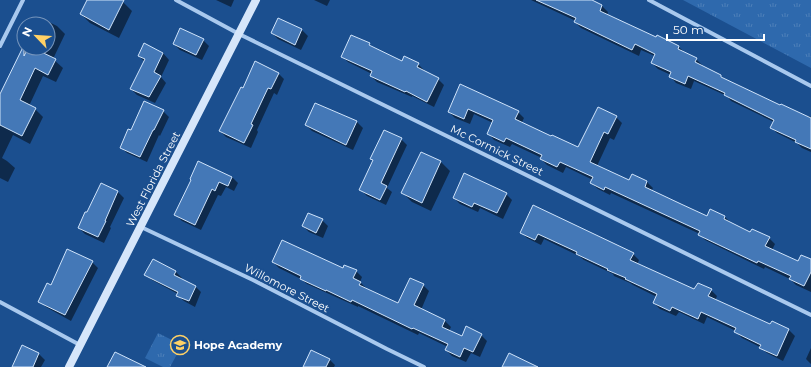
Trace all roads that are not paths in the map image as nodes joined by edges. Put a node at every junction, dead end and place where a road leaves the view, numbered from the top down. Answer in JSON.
{"nodes":[{"id":1,"x":23,"y":0,"type":"edge"},
{"id":2,"x":176,"y":0,"type":"edge"},
{"id":3,"x":256,"y":0,"type":"edge"},
{"id":4,"x":649,"y":0,"type":"edge"},
{"id":5,"x":654,"y":1,"type":"edge"},
{"id":6,"x":238,"y":34,"type":"junction"},
{"id":7,"x":0,"y":46,"type":"edge"},
{"id":8,"x":811,"y":86,"type":"edge"},
{"id":9,"x":141,"y":227,"type":"junction"},
{"id":10,"x":0,"y":302,"type":"edge"},
{"id":11,"x":811,"y":315,"type":"edge"},
{"id":12,"x":80,"y":345,"type":"junction"},
{"id":13,"x":69,"y":367,"type":"edge"},
{"id":14,"x":424,"y":367,"type":"edge"}],
"edges":[{"from":1,"to":7,"type":"street"},
{"from":2,"to":6,"type":"street","name":"Mc Cormick Street"},
{"from":3,"to":6,"type":"main road","name":"West Florida Street"},
{"from":4,"to":5,"type":"street"},
{"from":5,"to":8,"type":"street"},
{"from":6,"to":9,"type":"main road","name":"West Florida Street"},
{"from":6,"to":11,"type":"street","name":"Mc Cormick Street"},
{"from":9,"to":12,"type":"main road","name":"West Florida Street"},
{"from":9,"to":14,"type":"street","name":"Willomore Street"},
{"from":10,"to":12,"type":"street"},
{"from":12,"to":13,"type":"main road","name":"West Florida Street"}]}
